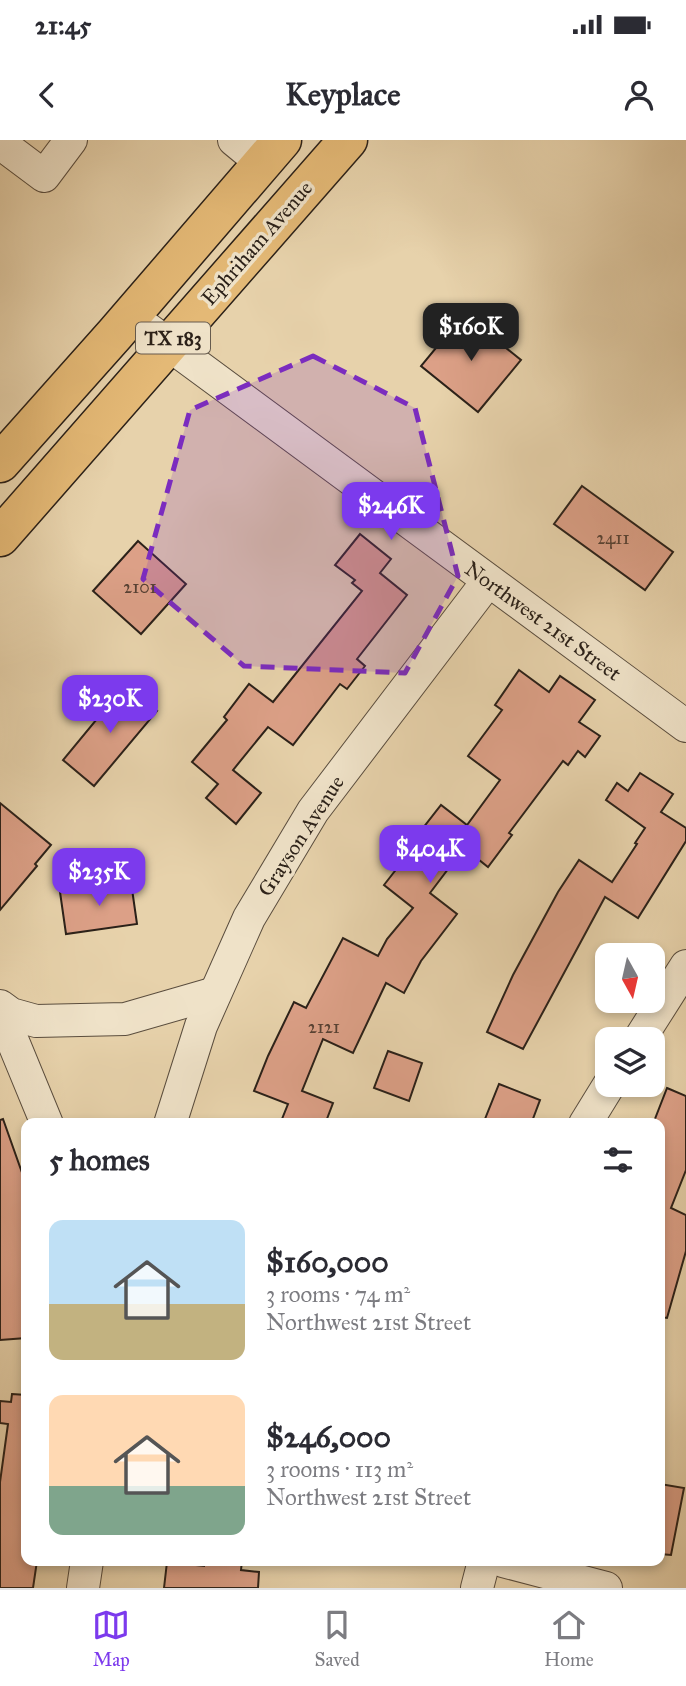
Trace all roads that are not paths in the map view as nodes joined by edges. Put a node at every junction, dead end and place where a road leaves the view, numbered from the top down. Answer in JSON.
{"nodes":[{"id":1,"x":2,"y":140,"type":"edge"},
{"id":2,"x":72,"y":140,"type":"edge"},
{"id":3,"x":348,"y":140,"type":"edge"},
{"id":4,"x":260,"y":148,"type":"edge"},
{"id":5,"x":130,"y":316,"type":"junction"},
{"id":6,"x":167,"y":345,"type":"junction"},
{"id":7,"x":0,"y":463,"type":"edge"},
{"id":8,"x":0,"y":537,"type":"edge"},
{"id":9,"x":488,"y":581,"type":"junction"},
{"id":10,"x":686,"y":726,"type":"edge"},
{"id":11,"x":686,"y":966,"type":"edge"},
{"id":12,"x":215,"y":993,"type":"junction"},
{"id":13,"x":0,"y":1008,"type":"edge"},
{"id":14,"x":647,"y":1027,"type":"edge"},
{"id":15,"x":602,"y":1097,"type":"edge"},
{"id":16,"x":45,"y":1118,"type":"edge"},
{"id":17,"x":172,"y":1118,"type":"edge"},
{"id":18,"x":589,"y":1118,"type":"edge"},
{"id":19,"x":86,"y":1566,"type":"edge"},
{"id":20,"x":483,"y":1566,"type":"edge"},
{"id":21,"x":522,"y":1566,"type":"edge"},
{"id":22,"x":83,"y":1588,"type":"edge"},
{"id":23,"x":477,"y":1588,"type":"edge"},
{"id":24,"x":606,"y":1588,"type":"edge"}],
"edges":[{"from":1,"to":2,"type":"street"},
{"from":3,"to":6,"type":"main road","name":"Ephriham Avenue","number":"TX 183"},
{"from":4,"to":5,"type":"main road","number":"TX 183"},
{"from":5,"to":6,"type":"street","name":"Northwest 21st Street"},
{"from":5,"to":7,"type":"main road","number":"TX 183"},
{"from":6,"to":8,"type":"main road","name":"Ephriham Avenue","number":"TX 183"},
{"from":6,"to":9,"type":"street","name":"Northwest 21st Street"},
{"from":9,"to":10,"type":"street","name":"Northwest 21st Street"},
{"from":9,"to":12,"type":"street","name":"Grayson Avenue"},
{"from":11,"to":14,"type":"street"},
{"from":12,"to":13,"type":"street"},
{"from":12,"to":17,"type":"street","name":"Grayson Avenue"},
{"from":13,"to":16,"type":"street"},
{"from":15,"to":18,"type":"street"},
{"from":19,"to":22,"type":"street"},
{"from":20,"to":23,"type":"street"},
{"from":21,"to":24,"type":"street"}]}
